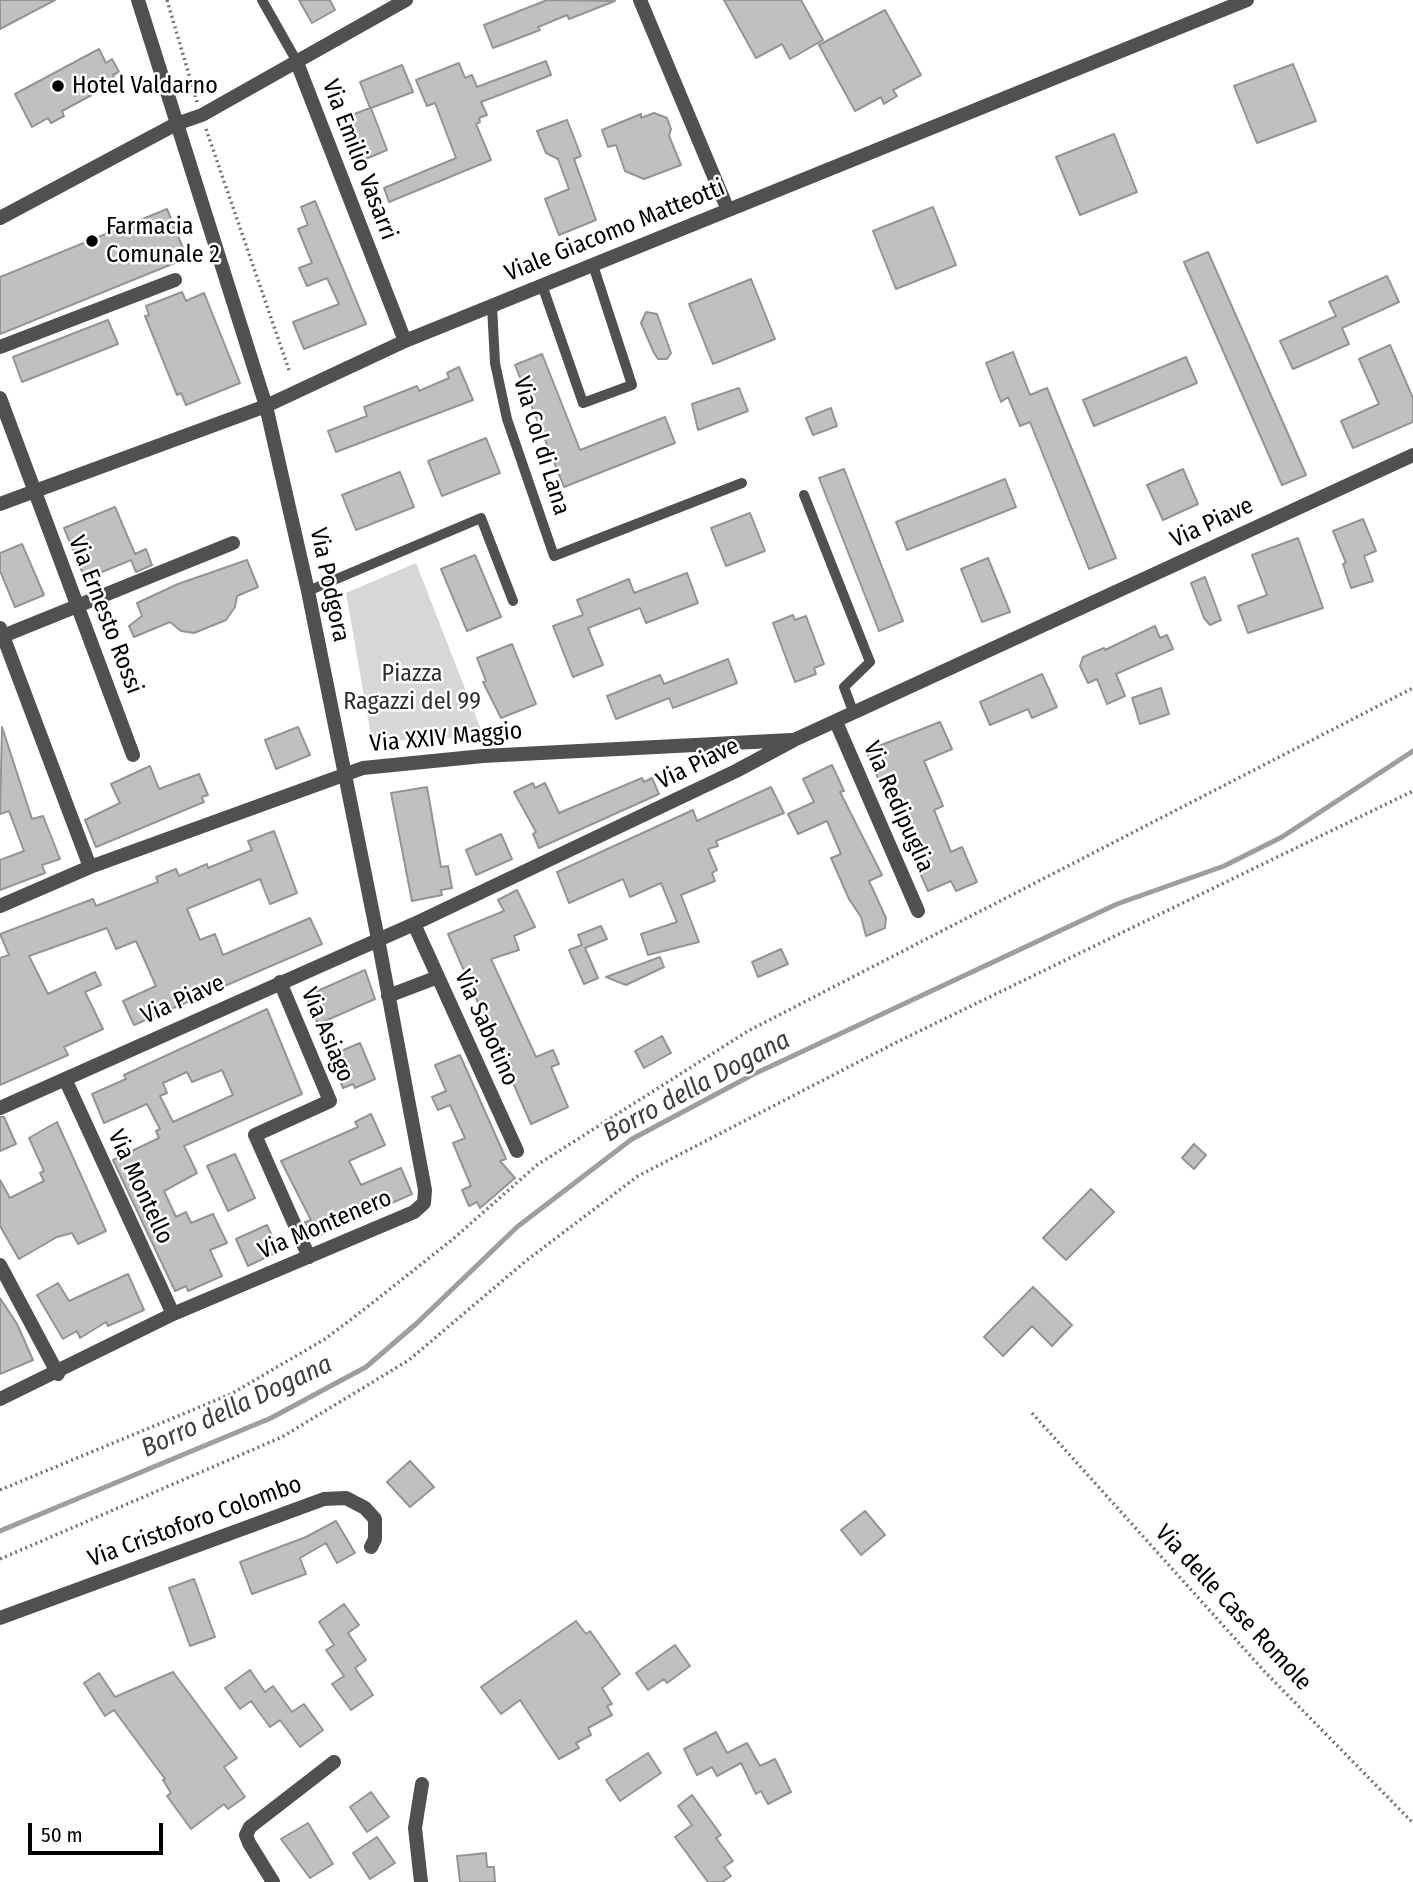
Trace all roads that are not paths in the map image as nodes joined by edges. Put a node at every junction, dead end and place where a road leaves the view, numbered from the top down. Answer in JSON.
{"nodes":[{"id":1,"x":138,"y":0,"type":"edge"},
{"id":2,"x":262,"y":0,"type":"edge"},
{"id":3,"x":406,"y":0,"type":"edge"},
{"id":4,"x":640,"y":0,"type":"edge"},
{"id":5,"x":1247,"y":0,"type":"edge"},
{"id":6,"x":296,"y":60,"type":"junction"},
{"id":7,"x":176,"y":124,"type":"junction"},
{"id":8,"x":728,"y":210,"type":"junction"},
{"id":9,"x":0,"y":218,"type":"edge"},
{"id":10,"x":593,"y":265,"type":"junction"},
{"id":11,"x":175,"y":280,"type":"dead end"},
{"id":12,"x":542,"y":285,"type":"junction"},
{"id":13,"x":492,"y":306,"type":"junction"},
{"id":14,"x":405,"y":341,"type":"junction"},
{"id":15,"x":0,"y":347,"type":"edge"},
{"id":16,"x":0,"y":398,"type":"edge"},
{"id":17,"x":265,"y":406,"type":"junction"},
{"id":18,"x":1413,"y":455,"type":"edge"},
{"id":19,"x":743,"y":483,"type":"dead end"},
{"id":20,"x":33,"y":491,"type":"junction"},
{"id":21,"x":804,"y":495,"type":"dead end"},
{"id":22,"x":0,"y":504,"type":"edge"},
{"id":23,"x":233,"y":543,"type":"dead end"},
{"id":24,"x":308,"y":590,"type":"junction"},
{"id":25,"x":513,"y":601,"type":"dead end"},
{"id":26,"x":78,"y":606,"type":"junction"},
{"id":27,"x":1,"y":632,"type":"edge"},
{"id":28,"x":854,"y":714,"type":"junction"},
{"id":29,"x":836,"y":722,"type":"junction"},
{"id":30,"x":794,"y":740,"type":"junction"},
{"id":31,"x":133,"y":755,"type":"dead end"},
{"id":32,"x":343,"y":775,"type":"junction"},
{"id":33,"x":90,"y":867,"type":"junction"},
{"id":34,"x":0,"y":906,"type":"edge"},
{"id":35,"x":918,"y":911,"type":"dead end"},
{"id":36,"x":414,"y":924,"type":"junction"},
{"id":37,"x":378,"y":939,"type":"junction"},
{"id":38,"x":438,"y":977,"type":"junction"},
{"id":39,"x":280,"y":982,"type":"junction"},
{"id":40,"x":388,"y":996,"type":"junction"},
{"id":41,"x":65,"y":1079,"type":"junction"},
{"id":42,"x":0,"y":1108,"type":"edge"},
{"id":43,"x":517,"y":1151,"type":"dead end"},
{"id":44,"x":309,"y":1257,"type":"junction"},
{"id":45,"x":0,"y":1265,"type":"edge"},
{"id":46,"x":173,"y":1314,"type":"junction"},
{"id":47,"x":58,"y":1374,"type":"junction"},
{"id":48,"x":0,"y":1399,"type":"edge"},
{"id":49,"x":371,"y":1547,"type":"dead end"},
{"id":50,"x":0,"y":1618,"type":"edge"},
{"id":51,"x":334,"y":1762,"type":"dead end"},
{"id":52,"x":422,"y":1784,"type":"dead end"},
{"id":53,"x":273,"y":1882,"type":"edge"},
{"id":54,"x":422,"y":1882,"type":"edge"}],
"edges":[{"from":1,"to":7,"type":"street","name":"Via Podgora"},
{"from":2,"to":6,"type":"lane","name":"Via Emilio Vasarri"},
{"from":3,"to":6,"type":"street"},
{"from":4,"to":8,"type":"street"},
{"from":5,"to":8,"type":"street","name":"Viale Giacomo Matteotti"},
{"from":6,"to":7,"type":"street"},
{"from":6,"to":14,"type":"street","name":"Via Emilio Vasarri"},
{"from":7,"to":9,"type":"street"},
{"from":7,"to":17,"type":"street","name":"Via Podgora"},
{"from":8,"to":10,"type":"street","name":"Viale Giacomo Matteotti"},
{"from":10,"to":12,"type":"street","name":"Viale Giacomo Matteotti"},
{"from":10,"to":12,"type":"lane"},
{"from":11,"to":15,"type":"street"},
{"from":12,"to":13,"type":"street","name":"Viale Giacomo Matteotti"},
{"from":13,"to":14,"type":"street","name":"Viale Giacomo Matteotti"},
{"from":13,"to":19,"type":"lane","name":"Via Col di Lana"},
{"from":14,"to":17,"type":"street","name":"Viale Giacomo Matteotti"},
{"from":16,"to":20,"type":"street","name":"Via Ernesto Rossi"},
{"from":17,"to":20,"type":"street","name":"Viale Giacomo Matteotti"},
{"from":17,"to":24,"type":"street","name":"Via Podgora"},
{"from":18,"to":28,"type":"street","name":"Via Piave"},
{"from":20,"to":22,"type":"street","name":"Viale Giacomo Matteotti"},
{"from":20,"to":26,"type":"street","name":"Via Ernesto Rossi"},
{"from":21,"to":28,"type":"lane"},
{"from":23,"to":26,"type":"street"},
{"from":24,"to":25,"type":"lane"},
{"from":24,"to":32,"type":"street","name":"Via Podgora"},
{"from":26,"to":27,"type":"street"},
{"from":26,"to":31,"type":"street","name":"Via Ernesto Rossi"},
{"from":27,"to":33,"type":"street"},
{"from":28,"to":29,"type":"street","name":"Via Piave"},
{"from":29,"to":30,"type":"street","name":"Via Piave"},
{"from":29,"to":35,"type":"street","name":"Via Redipuglia"},
{"from":30,"to":32,"type":"street","name":"Via XXIV Maggio"},
{"from":30,"to":36,"type":"street","name":"Via Piave"},
{"from":32,"to":33,"type":"street","name":"Via XXIV Maggio"},
{"from":32,"to":37,"type":"street","name":"Via Podgora"},
{"from":33,"to":34,"type":"street","name":"Via XXIV Maggio"},
{"from":36,"to":37,"type":"street","name":"Via Piave"},
{"from":36,"to":38,"type":"street","name":"Via Sabotino"},
{"from":37,"to":39,"type":"street","name":"Via Piave"},
{"from":37,"to":40,"type":"street","name":"Via Montenero"},
{"from":38,"to":40,"type":"street"},
{"from":38,"to":43,"type":"street","name":"Via Sabotino"},
{"from":39,"to":41,"type":"street","name":"Via Piave"},
{"from":39,"to":44,"type":"street","name":"Via Asiago"},
{"from":40,"to":44,"type":"street","name":"Via Montenero"},
{"from":41,"to":42,"type":"street","name":"Via Piave"},
{"from":41,"to":46,"type":"street","name":"Via Montello"},
{"from":44,"to":46,"type":"street","name":"Via Montenero"},
{"from":45,"to":47,"type":"street"},
{"from":46,"to":47,"type":"street","name":"Via Montenero"},
{"from":47,"to":48,"type":"street","name":"Via Montenero"},
{"from":49,"to":50,"type":"street","name":"Via Cristoforo Colombo"},
{"from":51,"to":53,"type":"street"},
{"from":52,"to":54,"type":"street"}]}
